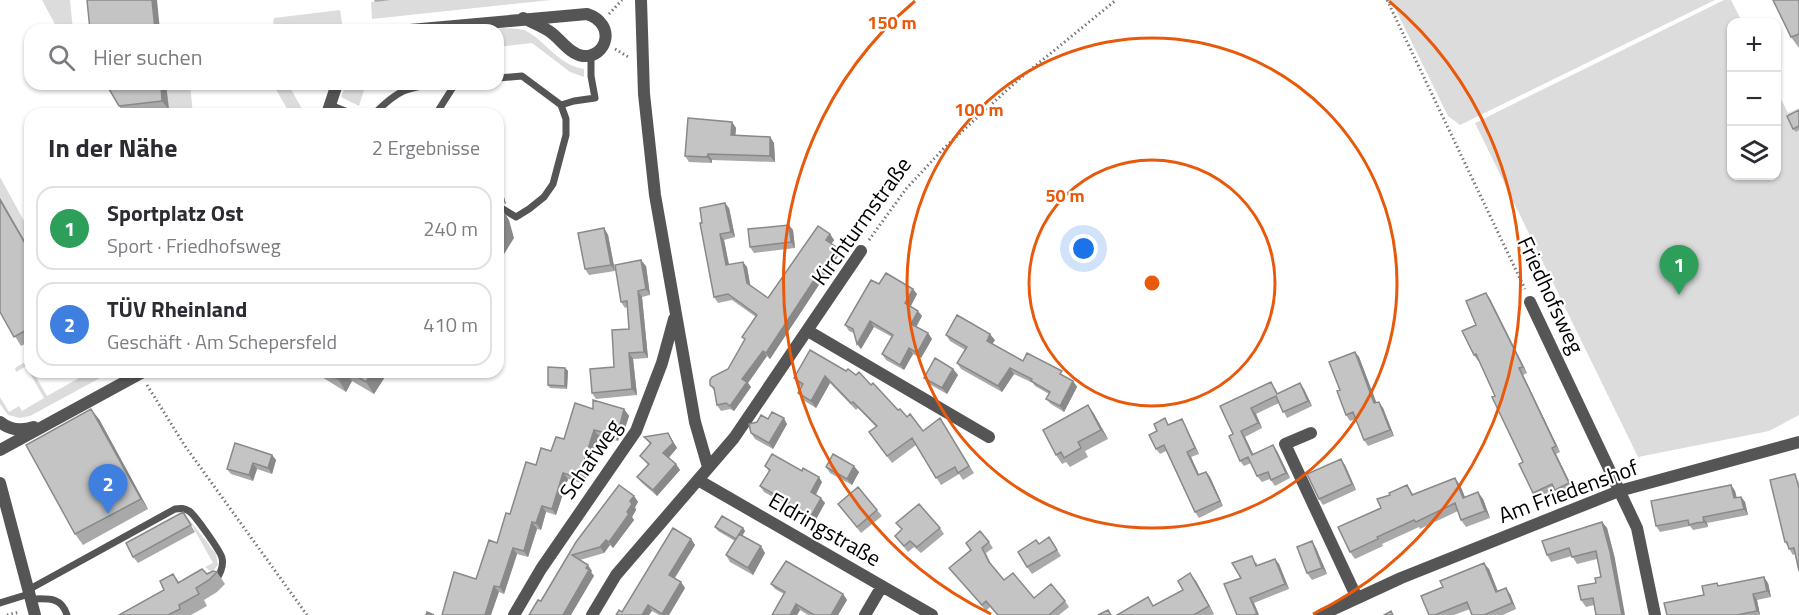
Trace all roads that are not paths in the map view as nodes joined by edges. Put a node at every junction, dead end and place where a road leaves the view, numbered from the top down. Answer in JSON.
{"nodes":[{"id":1,"x":641,"y":0,"type":"edge"},
{"id":2,"x":523,"y":18,"type":"junction"},
{"id":3,"x":466,"y":24,"type":"edge"},
{"id":4,"x":591,"y":55,"type":"junction"},
{"id":5,"x":504,"y":78,"type":"edge"},
{"id":6,"x":335,"y":90,"type":"edge"},
{"id":7,"x":404,"y":90,"type":"edge"},
{"id":8,"x":451,"y":90,"type":"edge"},
{"id":9,"x":561,"y":105,"type":"junction"},
{"id":10,"x":328,"y":108,"type":"edge"},
{"id":11,"x":380,"y":108,"type":"edge"},
{"id":12,"x":440,"y":108,"type":"edge"},
{"id":13,"x":504,"y":210,"type":"edge"},
{"id":14,"x":861,"y":251,"type":"road end"},
{"id":15,"x":1530,"y":302,"type":"road end"},
{"id":16,"x":675,"y":315,"type":"junction"},
{"id":17,"x":808,"y":331,"type":"junction"},
{"id":18,"x":133,"y":378,"type":"edge"},
{"id":19,"x":52,"y":421,"type":"junction"},
{"id":20,"x":0,"y":422,"type":"edge"},
{"id":21,"x":1311,"y":433,"type":"dead end"},
{"id":22,"x":989,"y":436,"type":"dead end"},
{"id":23,"x":1799,"y":442,"type":"edge"},
{"id":24,"x":0,"y":450,"type":"edge"},
{"id":25,"x":708,"y":467,"type":"junction"},
{"id":26,"x":698,"y":480,"type":"junction"},
{"id":27,"x":0,"y":483,"type":"edge"},
{"id":28,"x":1619,"y":491,"type":"junction"},
{"id":29,"x":216,"y":580,"type":"edge"},
{"id":30,"x":882,"y":586,"type":"junction"},
{"id":31,"x":29,"y":595,"type":"junction"},
{"id":32,"x":1358,"y":598,"type":"junction"},
{"id":33,"x":0,"y":603,"type":"edge"},
{"id":34,"x":35,"y":615,"type":"edge"},
{"id":35,"x":67,"y":615,"type":"edge"},
{"id":36,"x":514,"y":615,"type":"edge"},
{"id":37,"x":592,"y":615,"type":"edge"},
{"id":38,"x":865,"y":615,"type":"edge"},
{"id":39,"x":932,"y":615,"type":"edge"},
{"id":40,"x":1322,"y":615,"type":"edge"},
{"id":41,"x":1655,"y":615,"type":"edge"}],
"edges":[{"from":1,"to":16,"type":"street","name":"Schafweg"},
{"from":2,"to":3,"type":"street"},
{"from":2,"to":4,"type":"street"},
{"from":2,"to":4,"type":"street"},
{"from":4,"to":9,"type":"lane"},
{"from":5,"to":9,"type":"lane"},
{"from":6,"to":10,"type":"street"},
{"from":7,"to":11,"type":"lane"},
{"from":8,"to":12,"type":"lane"},
{"from":9,"to":13,"type":"lane"},
{"from":14,"to":17,"type":"street","name":"Kirchturmstraße"},
{"from":15,"to":28,"type":"street","name":"Friedhofsweg"},
{"from":16,"to":25,"type":"street","name":"Schafweg"},
{"from":16,"to":36,"type":"street","name":"Schafweg"},
{"from":17,"to":22,"type":"street"},
{"from":17,"to":25,"type":"street","name":"Kirchturmstraße"},
{"from":18,"to":19,"type":"street"},
{"from":19,"to":20,"type":"street"},
{"from":19,"to":24,"type":"street"},
{"from":21,"to":32,"type":"street"},
{"from":23,"to":28,"type":"street","name":"Am Friedenshof"},
{"from":25,"to":26,"type":"street","name":"Kirchturmstraße"},
{"from":26,"to":30,"type":"street","name":"Eldringstraße"},
{"from":26,"to":37,"type":"street","name":"Kirchturmstraße"},
{"from":27,"to":31,"type":"street"},
{"from":28,"to":32,"type":"street","name":"Am Friedenshof"},
{"from":28,"to":41,"type":"street","name":"Friedhofsweg"},
{"from":29,"to":31,"type":"lane"},
{"from":30,"to":38,"type":"street"},
{"from":30,"to":39,"type":"street","name":"Eldringstraße"},
{"from":31,"to":33,"type":"lane"},
{"from":31,"to":34,"type":"street"},
{"from":31,"to":35,"type":"lane"},
{"from":32,"to":40,"type":"street","name":"Am Friedenshof"}]}
